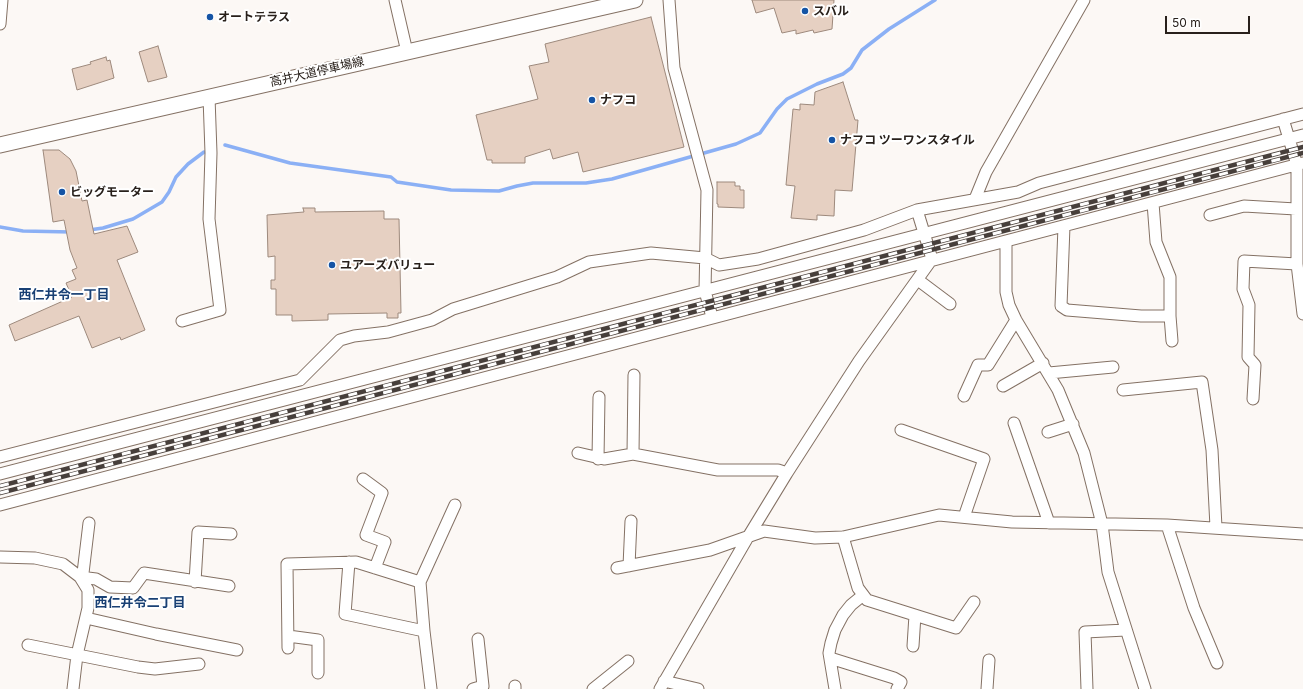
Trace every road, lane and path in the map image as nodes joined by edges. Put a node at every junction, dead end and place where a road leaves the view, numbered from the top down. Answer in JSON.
{"nodes":[{"id":1,"x":2,"y":0,"type":"edge"},
{"id":2,"x":395,"y":0,"type":"edge"},
{"id":3,"x":635,"y":0,"type":"edge"},
{"id":4,"x":669,"y":0,"type":"edge"},
{"id":5,"x":1084,"y":0,"type":"edge"},
{"id":6,"x":0,"y":24,"type":"edge"},
{"id":7,"x":407,"y":52,"type":"junction"},
{"id":8,"x":208,"y":97,"type":"junction"},
{"id":9,"x":1303,"y":114,"type":"edge"},
{"id":10,"x":1283,"y":119,"type":"junction"},
{"id":11,"x":1303,"y":135,"type":"edge"},
{"id":12,"x":1290,"y":138,"type":"junction"},
{"id":13,"x":0,"y":145,"type":"edge"},
{"id":14,"x":1300,"y":164,"type":"edge"},
{"id":15,"x":975,"y":199,"type":"junction"},
{"id":16,"x":1153,"y":203,"type":"junction"},
{"id":17,"x":1296,"y":209,"type":"junction"},
{"id":18,"x":917,"y":210,"type":"junction"},
{"id":19,"x":1210,"y":215,"type":"dead end"},
{"id":20,"x":1064,"y":226,"type":"junction"},
{"id":21,"x":924,"y":234,"type":"junction"},
{"id":22,"x":1006,"y":242,"type":"junction"},
{"id":23,"x":705,"y":258,"type":"junction"},
{"id":24,"x":932,"y":260,"type":"junction"},
{"id":25,"x":1297,"y":264,"type":"junction"},
{"id":26,"x":918,"y":280,"type":"junction"},
{"id":27,"x":705,"y":291,"type":"junction"},
{"id":28,"x":950,"y":304,"type":"dead end"},
{"id":29,"x":1303,"y":314,"type":"edge"},
{"id":30,"x":1170,"y":316,"type":"junction"},
{"id":31,"x":712,"y":317,"type":"junction"},
{"id":32,"x":1016,"y":320,"type":"junction"},
{"id":33,"x":182,"y":321,"type":"dead end"},
{"id":34,"x":1172,"y":341,"type":"dead end"},
{"id":35,"x":1043,"y":363,"type":"junction"},
{"id":36,"x":1113,"y":367,"type":"dead end"},
{"id":37,"x":1049,"y":373,"type":"junction"},
{"id":38,"x":634,"y":375,"type":"dead end"},
{"id":39,"x":1003,"y":386,"type":"dead end"},
{"id":40,"x":1123,"y":390,"type":"dead end"},
{"id":41,"x":964,"y":396,"type":"dead end"},
{"id":42,"x":598,"y":397,"type":"dead end"},
{"id":43,"x":1253,"y":399,"type":"dead end"},
{"id":44,"x":1014,"y":423,"type":"dead end"},
{"id":45,"x":1072,"y":424,"type":"junction"},
{"id":46,"x":901,"y":430,"type":"dead end"},
{"id":47,"x":1048,"y":432,"type":"dead end"},
{"id":48,"x":578,"y":453,"type":"dead end"},
{"id":49,"x":633,"y":454,"type":"junction"},
{"id":50,"x":0,"y":457,"type":"edge"},
{"id":51,"x":598,"y":459,"type":"junction"},
{"id":52,"x":787,"y":473,"type":"junction"},
{"id":53,"x":0,"y":474,"type":"edge"},
{"id":54,"x":363,"y":479,"type":"dead end"},
{"id":55,"x":0,"y":505,"type":"edge"},
{"id":56,"x":455,"y":505,"type":"dead end"},
{"id":57,"x":964,"y":517,"type":"junction"},
{"id":58,"x":631,"y":521,"type":"dead end"},
{"id":59,"x":89,"y":523,"type":"dead end"},
{"id":60,"x":1049,"y":523,"type":"junction"},
{"id":61,"x":1102,"y":524,"type":"junction"},
{"id":62,"x":1167,"y":525,"type":"junction"},
{"id":63,"x":1216,"y":527,"type":"junction"},
{"id":64,"x":231,"y":534,"type":"dead end"},
{"id":65,"x":1303,"y":534,"type":"edge"},
{"id":66,"x":748,"y":536,"type":"junction"},
{"id":67,"x":843,"y":537,"type":"junction"},
{"id":68,"x":0,"y":557,"type":"edge"},
{"id":69,"x":349,"y":562,"type":"junction"},
{"id":70,"x":630,"y":566,"type":"junction"},
{"id":71,"x":375,"y":568,"type":"junction"},
{"id":72,"x":618,"y":568,"type":"dead end"},
{"id":73,"x":80,"y":577,"type":"junction"},
{"id":74,"x":195,"y":582,"type":"junction"},
{"id":75,"x":420,"y":582,"type":"junction"},
{"id":76,"x":229,"y":586,"type":"dead end"},
{"id":77,"x":862,"y":596,"type":"junction"},
{"id":78,"x":974,"y":602,"type":"dead end"},
{"id":79,"x":915,"y":615,"type":"junction"},
{"id":80,"x":86,"y":618,"type":"junction"},
{"id":81,"x":1126,"y":630,"type":"junction"},
{"id":82,"x":424,"y":631,"type":"junction"},
{"id":83,"x":288,"y":636,"type":"junction"},
{"id":84,"x":478,"y":639,"type":"dead end"},
{"id":85,"x":28,"y":645,"type":"dead end"},
{"id":86,"x":913,"y":646,"type":"dead end"},
{"id":87,"x":288,"y":648,"type":"dead end"},
{"id":88,"x":237,"y":650,"type":"dead end"},
{"id":89,"x":77,"y":655,"type":"junction"},
{"id":90,"x":830,"y":658,"type":"junction"},
{"id":91,"x":989,"y":660,"type":"dead end"},
{"id":92,"x":628,"y":661,"type":"dead end"},
{"id":93,"x":1217,"y":663,"type":"dead end"},
{"id":94,"x":199,"y":664,"type":"dead end"},
{"id":95,"x":318,"y":673,"type":"dead end"},
{"id":96,"x":662,"y":685,"type":"edge"},
{"id":97,"x":73,"y":689,"type":"edge"},
{"id":98,"x":431,"y":689,"type":"edge"},
{"id":99,"x":473,"y":689,"type":"edge"},
{"id":100,"x":593,"y":689,"type":"edge"},
{"id":101,"x":698,"y":689,"type":"edge"},
{"id":102,"x":835,"y":689,"type":"edge"},
{"id":103,"x":897,"y":689,"type":"edge"},
{"id":104,"x":988,"y":689,"type":"edge"},
{"id":105,"x":1087,"y":689,"type":"edge"},
{"id":106,"x":1145,"y":689,"type":"edge"}],
"edges":[{"from":1,"to":6,"type":"street"},
{"from":2,"to":7,"type":"street"},
{"from":3,"to":7,"type":"main road","name":"高井大道停車場線"},
{"from":4,"to":23,"type":"street"},
{"from":5,"to":15,"type":"street"},
{"from":7,"to":8,"type":"main road","name":"高井大道停車場線"},
{"from":8,"to":13,"type":"main road","name":"高井大道停車場線"},
{"from":8,"to":33,"type":"street"},
{"from":9,"to":10,"type":"street"},
{"from":10,"to":12,"type":"street"},
{"from":10,"to":15,"type":"street"},
{"from":11,"to":12,"type":"street"},
{"from":12,"to":14,"type":"street"},
{"from":12,"to":21,"type":"street"},
{"from":14,"to":16,"type":"street"},
{"from":14,"to":17,"type":"street"},
{"from":15,"to":18,"type":"street"},
{"from":16,"to":20,"type":"street"},
{"from":16,"to":30,"type":"street"},
{"from":17,"to":19,"type":"street"},
{"from":17,"to":25,"type":"street"},
{"from":18,"to":21,"type":"street"},
{"from":18,"to":23,"type":"street"},
{"from":20,"to":22,"type":"street"},
{"from":20,"to":30,"type":"street"},
{"from":21,"to":24,"type":"street"},
{"from":21,"to":27,"type":"street"},
{"from":22,"to":24,"type":"street"},
{"from":22,"to":32,"type":"street"},
{"from":23,"to":27,"type":"street"},
{"from":23,"to":50,"type":"street"},
{"from":24,"to":26,"type":"street"},
{"from":24,"to":31,"type":"street"},
{"from":25,"to":29,"type":"street"},
{"from":25,"to":43,"type":"street"},
{"from":26,"to":28,"type":"street"},
{"from":26,"to":52,"type":"street"},
{"from":27,"to":31,"type":"street"},
{"from":27,"to":53,"type":"street"},
{"from":30,"to":34,"type":"street"},
{"from":31,"to":55,"type":"street"},
{"from":32,"to":35,"type":"street"},
{"from":32,"to":41,"type":"street"},
{"from":35,"to":37,"type":"street"},
{"from":35,"to":39,"type":"street"},
{"from":36,"to":37,"type":"street"},
{"from":37,"to":45,"type":"street"},
{"from":38,"to":49,"type":"street"},
{"from":40,"to":63,"type":"street"},
{"from":42,"to":51,"type":"street"},
{"from":44,"to":60,"type":"street"},
{"from":45,"to":47,"type":"street"},
{"from":45,"to":61,"type":"street"},
{"from":46,"to":57,"type":"street"},
{"from":48,"to":51,"type":"street"},
{"from":49,"to":51,"type":"street"},
{"from":49,"to":52,"type":"street"},
{"from":52,"to":66,"type":"street"},
{"from":54,"to":71,"type":"street"},
{"from":56,"to":75,"type":"street"},
{"from":57,"to":60,"type":"street"},
{"from":57,"to":67,"type":"street"},
{"from":58,"to":70,"type":"street"},
{"from":59,"to":73,"type":"street"},
{"from":60,"to":61,"type":"street"},
{"from":61,"to":62,"type":"street"},
{"from":61,"to":81,"type":"street"},
{"from":62,"to":63,"type":"street"},
{"from":62,"to":93,"type":"street"},
{"from":63,"to":65,"type":"street"},
{"from":64,"to":74,"type":"street"},
{"from":66,"to":67,"type":"street"},
{"from":66,"to":70,"type":"street"},
{"from":66,"to":96,"type":"street"},
{"from":67,"to":77,"type":"street"},
{"from":68,"to":73,"type":"street"},
{"from":69,"to":71,"type":"street"},
{"from":69,"to":82,"type":"street"},
{"from":69,"to":83,"type":"street"},
{"from":70,"to":72,"type":"street"},
{"from":71,"to":75,"type":"street"},
{"from":73,"to":74,"type":"street"},
{"from":73,"to":80,"type":"street"},
{"from":74,"to":76,"type":"street"},
{"from":75,"to":82,"type":"street"},
{"from":77,"to":79,"type":"street"},
{"from":77,"to":90,"type":"street"},
{"from":78,"to":79,"type":"street"},
{"from":79,"to":86,"type":"street"},
{"from":80,"to":88,"type":"street"},
{"from":80,"to":89,"type":"street"},
{"from":81,"to":105,"type":"street"},
{"from":81,"to":106,"type":"street"},
{"from":82,"to":98,"type":"street"},
{"from":83,"to":87,"type":"street"},
{"from":83,"to":95,"type":"street"},
{"from":84,"to":99,"type":"street"},
{"from":85,"to":89,"type":"street"},
{"from":89,"to":94,"type":"street"},
{"from":89,"to":97,"type":"street"},
{"from":90,"to":102,"type":"street"},
{"from":90,"to":103,"type":"street"},
{"from":91,"to":104,"type":"street"},
{"from":92,"to":100,"type":"street"},
{"from":96,"to":101,"type":"street"}]}
